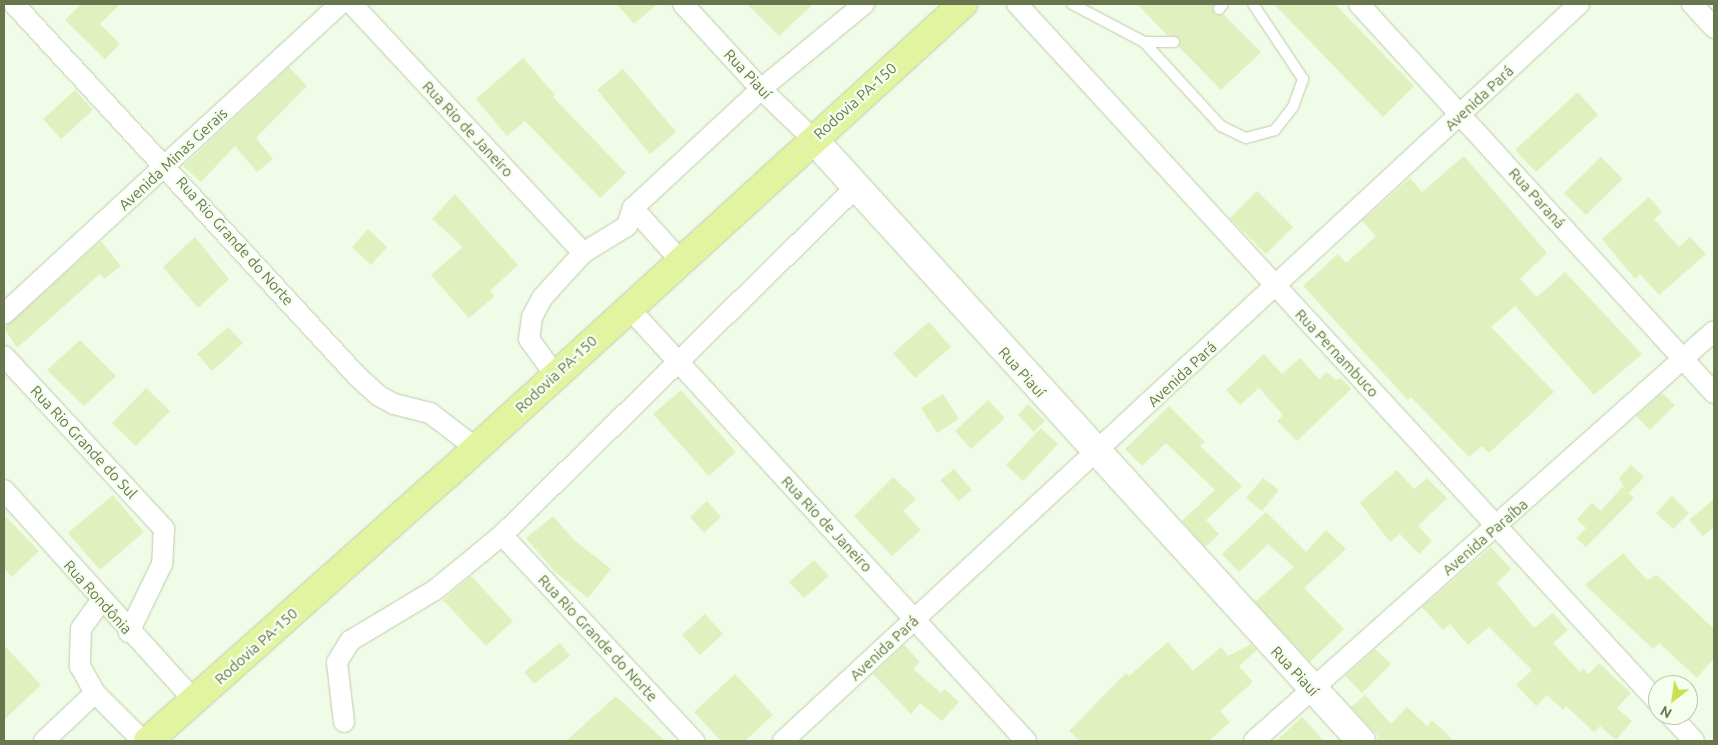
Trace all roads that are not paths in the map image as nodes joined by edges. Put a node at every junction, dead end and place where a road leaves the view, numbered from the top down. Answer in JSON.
{"nodes":[{"id":1,"x":14,"y":4,"type":"edge"},
{"id":2,"x":340,"y":4,"type":"edge"},
{"id":3,"x":352,"y":4,"type":"edge"},
{"id":4,"x":683,"y":4,"type":"edge"},
{"id":5,"x":864,"y":4,"type":"edge"},
{"id":6,"x":963,"y":4,"type":"edge"},
{"id":7,"x":1017,"y":4,"type":"edge"},
{"id":8,"x":1072,"y":4,"type":"edge"},
{"id":9,"x":1253,"y":4,"type":"edge"},
{"id":10,"x":1359,"y":4,"type":"edge"},
{"id":11,"x":1579,"y":4,"type":"edge"},
{"id":12,"x":1692,"y":4,"type":"edge"},
{"id":13,"x":1714,"y":28,"type":"edge"},
{"id":14,"x":1144,"y":42,"type":"junction"},
{"id":15,"x":1174,"y":42,"type":"dead end"},
{"id":16,"x":761,"y":89,"type":"junction"},
{"id":17,"x":1461,"y":115,"type":"junction"},
{"id":18,"x":813,"y":139,"type":"junction"},
{"id":19,"x":167,"y":165,"type":"junction"},
{"id":20,"x":856,"y":187,"type":"junction"},
{"id":21,"x":632,"y":208,"type":"junction"},
{"id":22,"x":583,"y":253,"type":"junction"},
{"id":23,"x":680,"y":260,"type":"junction"},
{"id":24,"x":1276,"y":288,"type":"junction"},
{"id":25,"x":628,"y":307,"type":"junction"},
{"id":26,"x":4,"y":314,"type":"edge"},
{"id":27,"x":1714,"y":331,"type":"edge"},
{"id":28,"x":4,"y":356,"type":"edge"},
{"id":29,"x":1683,"y":360,"type":"junction"},
{"id":30,"x":679,"y":362,"type":"junction"},
{"id":31,"x":555,"y":375,"type":"junction"},
{"id":32,"x":1714,"y":393,"type":"edge"},
{"id":33,"x":476,"y":448,"type":"junction"},
{"id":34,"x":1096,"y":453,"type":"junction"},
{"id":35,"x":4,"y":490,"type":"edge"},
{"id":36,"x":1498,"y":526,"type":"junction"},
{"id":37,"x":502,"y":535,"type":"junction"},
{"id":38,"x":101,"y":601,"type":"junction"},
{"id":39,"x":915,"y":619,"type":"junction"},
{"id":40,"x":129,"y":632,"type":"junction"},
{"id":41,"x":1312,"y":689,"type":"junction"},
{"id":42,"x":1648,"y":691,"type":"edge"},
{"id":43,"x":94,"y":693,"type":"junction"},
{"id":44,"x":194,"y":700,"type":"junction"},
{"id":45,"x":344,"y":722,"type":"dead end"},
{"id":46,"x":1679,"y":725,"type":"edge"},
{"id":47,"x":44,"y":741,"type":"edge"},
{"id":48,"x":143,"y":741,"type":"edge"},
{"id":49,"x":148,"y":741,"type":"edge"},
{"id":50,"x":694,"y":741,"type":"edge"},
{"id":51,"x":783,"y":741,"type":"edge"},
{"id":52,"x":1026,"y":741,"type":"edge"},
{"id":53,"x":1254,"y":741,"type":"edge"},
{"id":54,"x":1361,"y":741,"type":"edge"},
{"id":55,"x":1694,"y":741,"type":"edge"}],
"edges":[{"from":1,"to":19,"type":"street","name":"Rua Rio Grande do Norte"},
{"from":2,"to":19,"type":"street","name":"Avenida Minas Gerais"},
{"from":3,"to":22,"type":"street","name":"Rua Rio de Janeiro"},
{"from":4,"to":16,"type":"street","name":"Rua Piauí"},
{"from":5,"to":16,"type":"street"},
{"from":6,"to":18,"type":"highway","name":"Rodovia PA-150"},
{"from":7,"to":24,"type":"street","name":"Rua Pernambuco"},
{"from":8,"to":14,"type":"lane"},
{"from":9,"to":14,"type":"lane"},
{"from":10,"to":17,"type":"street","name":"Rua Paraná"},
{"from":11,"to":17,"type":"street","name":"Avenida Pará"},
{"from":12,"to":13,"type":"street"},
{"from":14,"to":15,"type":"lane"},
{"from":16,"to":18,"type":"street","name":"Rua Piauí"},
{"from":16,"to":21,"type":"street"},
{"from":17,"to":24,"type":"street","name":"Avenida Pará"},
{"from":17,"to":29,"type":"street","name":"Rua Paraná"},
{"from":18,"to":20,"type":"street","name":"Rua Piauí"},
{"from":18,"to":23,"type":"highway","name":"Rodovia PA-150"},
{"from":19,"to":26,"type":"street","name":"Avenida Minas Gerais"},
{"from":19,"to":33,"type":"street","name":"Rua Rio Grande do Norte"},
{"from":20,"to":30,"type":"street"},
{"from":20,"to":34,"type":"street","name":"Rua Piauí"},
{"from":21,"to":22,"type":"street"},
{"from":21,"to":23,"type":"street"},
{"from":22,"to":31,"type":"street"},
{"from":23,"to":25,"type":"highway","name":"Rodovia PA-150"},
{"from":24,"to":34,"type":"street","name":"Avenida Pará"},
{"from":24,"to":36,"type":"street","name":"Rua Pernambuco"},
{"from":25,"to":30,"type":"street","name":"Rua Rio de Janeiro"},
{"from":25,"to":31,"type":"highway","name":"Rodovia PA-150"},
{"from":27,"to":29,"type":"street","name":"Avenida Paraíba"},
{"from":28,"to":40,"type":"street","name":"Rua Rio Grande do Sul"},
{"from":29,"to":32,"type":"street","name":"Rua Paraná"},
{"from":29,"to":36,"type":"street","name":"Avenida Paraíba"},
{"from":30,"to":37,"type":"street"},
{"from":30,"to":39,"type":"street","name":"Rua Rio de Janeiro"},
{"from":31,"to":33,"type":"highway","name":"Rodovia PA-150"},
{"from":33,"to":44,"type":"highway","name":"Rodovia PA-150"},
{"from":34,"to":39,"type":"street","name":"Avenida Pará"},
{"from":34,"to":41,"type":"street","name":"Rua Piauí"},
{"from":35,"to":38,"type":"street","name":"Rua Rondônia"},
{"from":36,"to":41,"type":"street","name":"Avenida Paraíba"},
{"from":36,"to":42,"type":"street","name":"Rua Pernambuco"},
{"from":37,"to":45,"type":"street"},
{"from":37,"to":50,"type":"street","name":"Rua Rio Grande do Norte"},
{"from":38,"to":40,"type":"street","name":"Rua Rondônia"},
{"from":38,"to":43,"type":"street"},
{"from":39,"to":51,"type":"street","name":"Avenida Pará"},
{"from":39,"to":52,"type":"street","name":"Rua Rio de Janeiro"},
{"from":40,"to":44,"type":"street","name":"Rua Rondônia"},
{"from":41,"to":53,"type":"street","name":"Avenida Paraíba"},
{"from":41,"to":54,"type":"street","name":"Rua Piauí"},
{"from":43,"to":47,"type":"street"},
{"from":43,"to":48,"type":"street"},
{"from":44,"to":49,"type":"highway","name":"Rodovia PA-150"},
{"from":46,"to":55,"type":"street"}]}
